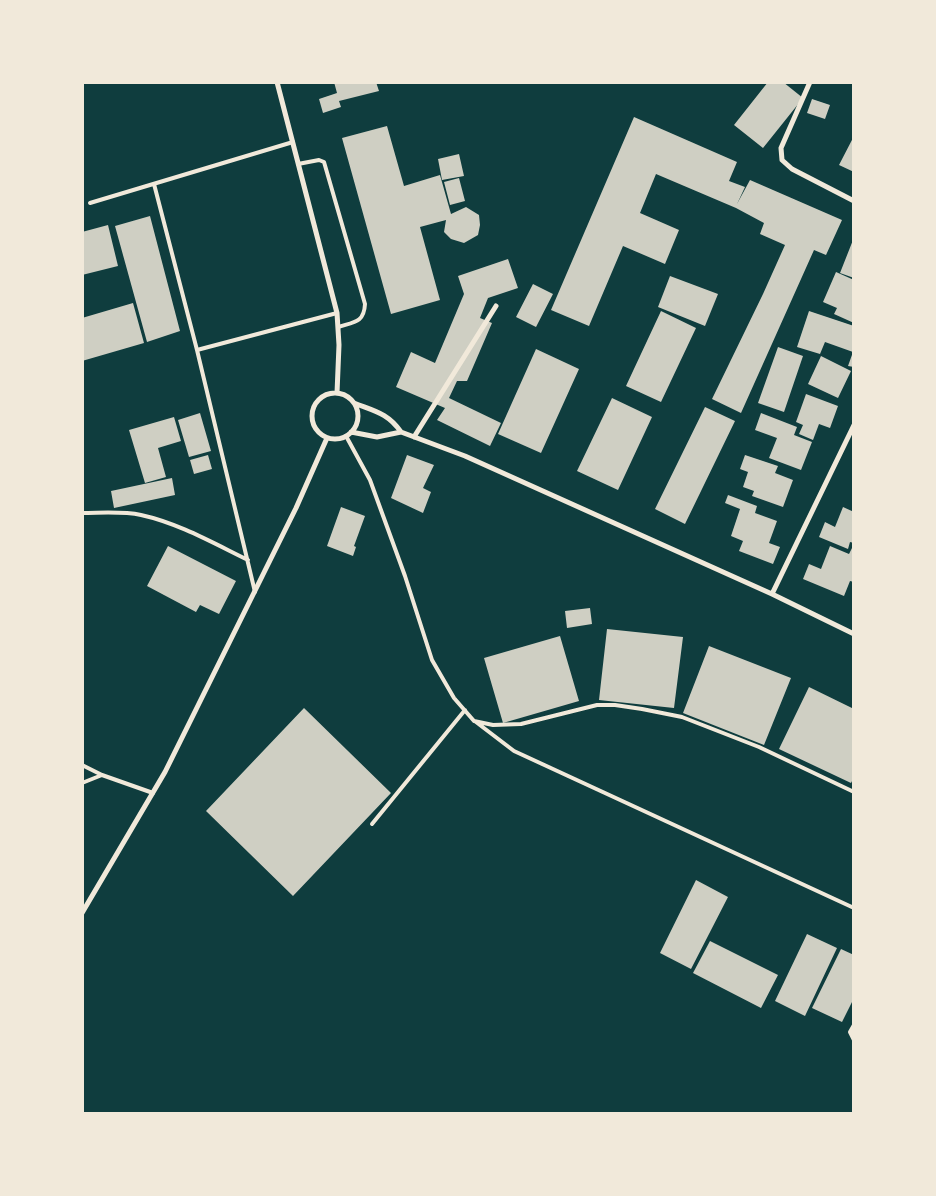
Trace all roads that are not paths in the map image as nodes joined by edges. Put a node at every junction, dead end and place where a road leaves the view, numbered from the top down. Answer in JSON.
{"nodes":[{"id":1,"x":277,"y":82,"type":"edge"},
{"id":2,"x":810,"y":82,"type":"edge"},
{"id":3,"x":292,"y":142,"type":"junction"},
{"id":4,"x":298,"y":164,"type":"junction"},
{"id":5,"x":154,"y":184,"type":"junction"},
{"id":6,"x":854,"y":201,"type":"edge"},
{"id":7,"x":90,"y":203,"type":"dead end"},
{"id":8,"x":496,"y":306,"type":"dead end"},
{"id":9,"x":337,"y":313,"type":"junction"},
{"id":10,"x":338,"y":327,"type":"junction"},
{"id":11,"x":197,"y":350,"type":"junction"},
{"id":12,"x":337,"y":393,"type":"junction"},
{"id":13,"x":354,"y":403,"type":"junction"},
{"id":14,"x":854,"y":425,"type":"edge"},
{"id":15,"x":401,"y":432,"type":"junction"},
{"id":16,"x":349,"y":434,"type":"junction"},
{"id":17,"x":414,"y":437,"type":"junction"},
{"id":18,"x":327,"y":438,"type":"junction"},
{"id":19,"x":82,"y":513,"type":"edge"},
{"id":20,"x":248,"y":560,"type":"junction"},
{"id":21,"x":255,"y":593,"type":"junction"},
{"id":22,"x":772,"y":594,"type":"junction"},
{"id":23,"x":854,"y":634,"type":"edge"},
{"id":24,"x":465,"y":710,"type":"junction"},
{"id":25,"x":474,"y":721,"type":"junction"},
{"id":26,"x":82,"y":765,"type":"edge"},
{"id":27,"x":102,"y":776,"type":"junction"},
{"id":28,"x":82,"y":783,"type":"edge"},
{"id":29,"x":854,"y":792,"type":"edge"},
{"id":30,"x":153,"y":793,"type":"junction"},
{"id":31,"x":372,"y":824,"type":"dead end"},
{"id":32,"x":854,"y":908,"type":"edge"},
{"id":33,"x":82,"y":913,"type":"edge"},
{"id":34,"x":854,"y":1024,"type":"edge"},
{"id":35,"x":854,"y":1040,"type":"edge"}],
"edges":[{"from":1,"to":3,"type":"street"},
{"from":2,"to":6,"type":"street"},
{"from":3,"to":4,"type":"street"},
{"from":3,"to":5,"type":"lane"},
{"from":4,"to":9,"type":"street"},
{"from":4,"to":10,"type":"lane"},
{"from":5,"to":7,"type":"lane"},
{"from":5,"to":11,"type":"lane"},
{"from":8,"to":17,"type":"street"},
{"from":9,"to":10,"type":"street"},
{"from":9,"to":11,"type":"lane"},
{"from":10,"to":12,"type":"street"},
{"from":11,"to":20,"type":"lane"},
{"from":12,"to":13,"type":"street"},
{"from":12,"to":18,"type":"street"},
{"from":13,"to":15,"type":"street"},
{"from":13,"to":16,"type":"street"},
{"from":14,"to":22,"type":"street"},
{"from":15,"to":16,"type":"street"},
{"from":15,"to":17,"type":"street"},
{"from":16,"to":18,"type":"street"},
{"from":16,"to":24,"type":"lane"},
{"from":17,"to":22,"type":"street"},
{"from":18,"to":21,"type":"street"},
{"from":19,"to":20,"type":"lane"},
{"from":20,"to":21,"type":"lane"},
{"from":21,"to":30,"type":"street"},
{"from":22,"to":23,"type":"street"},
{"from":24,"to":25,"type":"lane"},
{"from":24,"to":31,"type":"lane"},
{"from":25,"to":29,"type":"lane"},
{"from":25,"to":32,"type":"lane"},
{"from":26,"to":27,"type":"lane"},
{"from":27,"to":28,"type":"lane"},
{"from":27,"to":30,"type":"lane"},
{"from":30,"to":33,"type":"street"},
{"from":34,"to":35,"type":"lane"}]}
